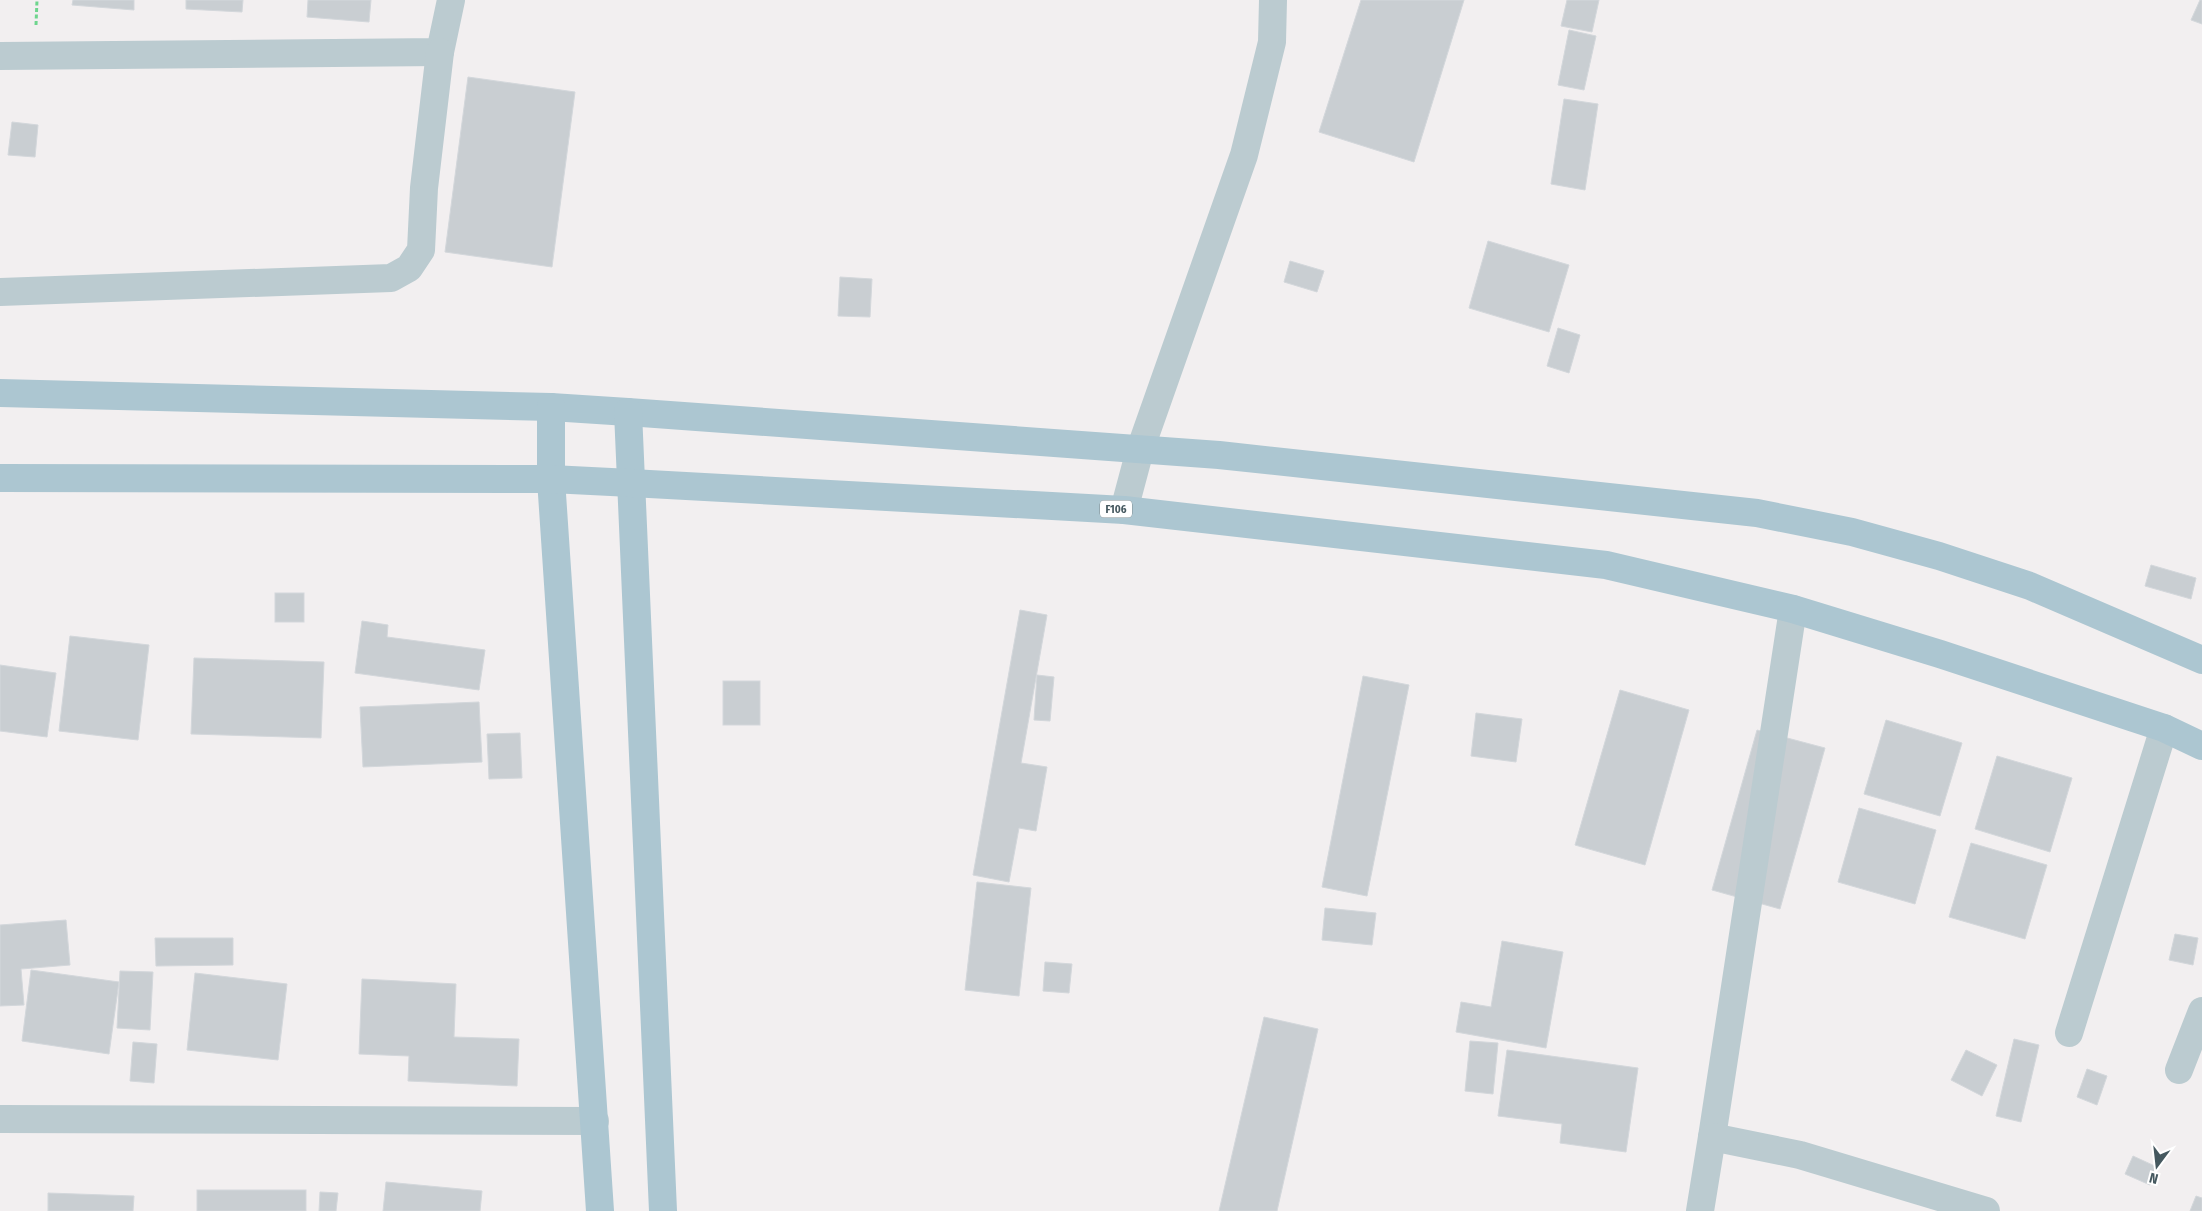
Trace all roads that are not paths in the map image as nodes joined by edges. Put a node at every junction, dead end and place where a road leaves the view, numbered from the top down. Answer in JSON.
{"nodes":[{"id":1,"x":451,"y":0,"type":"edge"},
{"id":2,"x":1274,"y":0,"type":"edge"},
{"id":3,"x":440,"y":52,"type":"junction"},
{"id":4,"x":0,"y":56,"type":"edge"},
{"id":5,"x":0,"y":292,"type":"edge"},
{"id":6,"x":0,"y":392,"type":"edge"},
{"id":7,"x":550,"y":407,"type":"junction"},
{"id":8,"x":628,"y":412,"type":"junction"},
{"id":9,"x":1140,"y":450,"type":"junction"},
{"id":10,"x":0,"y":478,"type":"edge"},
{"id":11,"x":550,"y":479,"type":"junction"},
{"id":12,"x":631,"y":483,"type":"junction"},
{"id":13,"x":1124,"y":510,"type":"junction"},
{"id":14,"x":1794,"y":609,"type":"junction"},
{"id":15,"x":2202,"y":660,"type":"edge"},
{"id":16,"x":2164,"y":728,"type":"junction"},
{"id":17,"x":2202,"y":746,"type":"edge"},
{"id":18,"x":2202,"y":1011,"type":"edge"},
{"id":19,"x":2069,"y":1033,"type":"dead end"},
{"id":20,"x":2179,"y":1070,"type":"dead end"},
{"id":21,"x":0,"y":1119,"type":"edge"},
{"id":22,"x":595,"y":1120,"type":"junction"},
{"id":23,"x":1712,"y":1136,"type":"junction"},
{"id":24,"x":600,"y":1211,"type":"edge"},
{"id":25,"x":663,"y":1211,"type":"edge"},
{"id":26,"x":1700,"y":1211,"type":"edge"},
{"id":27,"x":1986,"y":1211,"type":"edge"}],
"edges":[{"from":1,"to":3,"type":"street"},
{"from":2,"to":9,"type":"street"},
{"from":3,"to":4,"type":"street"},
{"from":3,"to":5,"type":"street"},
{"from":6,"to":7,"type":"main road"},
{"from":7,"to":8,"type":"main road"},
{"from":7,"to":11,"type":"main road"},
{"from":8,"to":9,"type":"main road"},
{"from":8,"to":12,"type":"main road"},
{"from":9,"to":13,"type":"street"},
{"from":9,"to":15,"type":"main road"},
{"from":10,"to":11,"type":"main road","number":"F106"},
{"from":11,"to":12,"type":"main road","number":"F106"},
{"from":11,"to":22,"type":"main road"},
{"from":12,"to":13,"type":"main road","number":"F106"},
{"from":12,"to":25,"type":"main road"},
{"from":13,"to":14,"type":"main road","number":"F106"},
{"from":14,"to":16,"type":"main road","number":"F106"},
{"from":14,"to":23,"type":"street"},
{"from":16,"to":17,"type":"main road","number":"F106"},
{"from":16,"to":19,"type":"street"},
{"from":18,"to":20,"type":"street"},
{"from":21,"to":22,"type":"street"},
{"from":22,"to":24,"type":"main road"},
{"from":23,"to":26,"type":"street"},
{"from":23,"to":27,"type":"street"}]}
